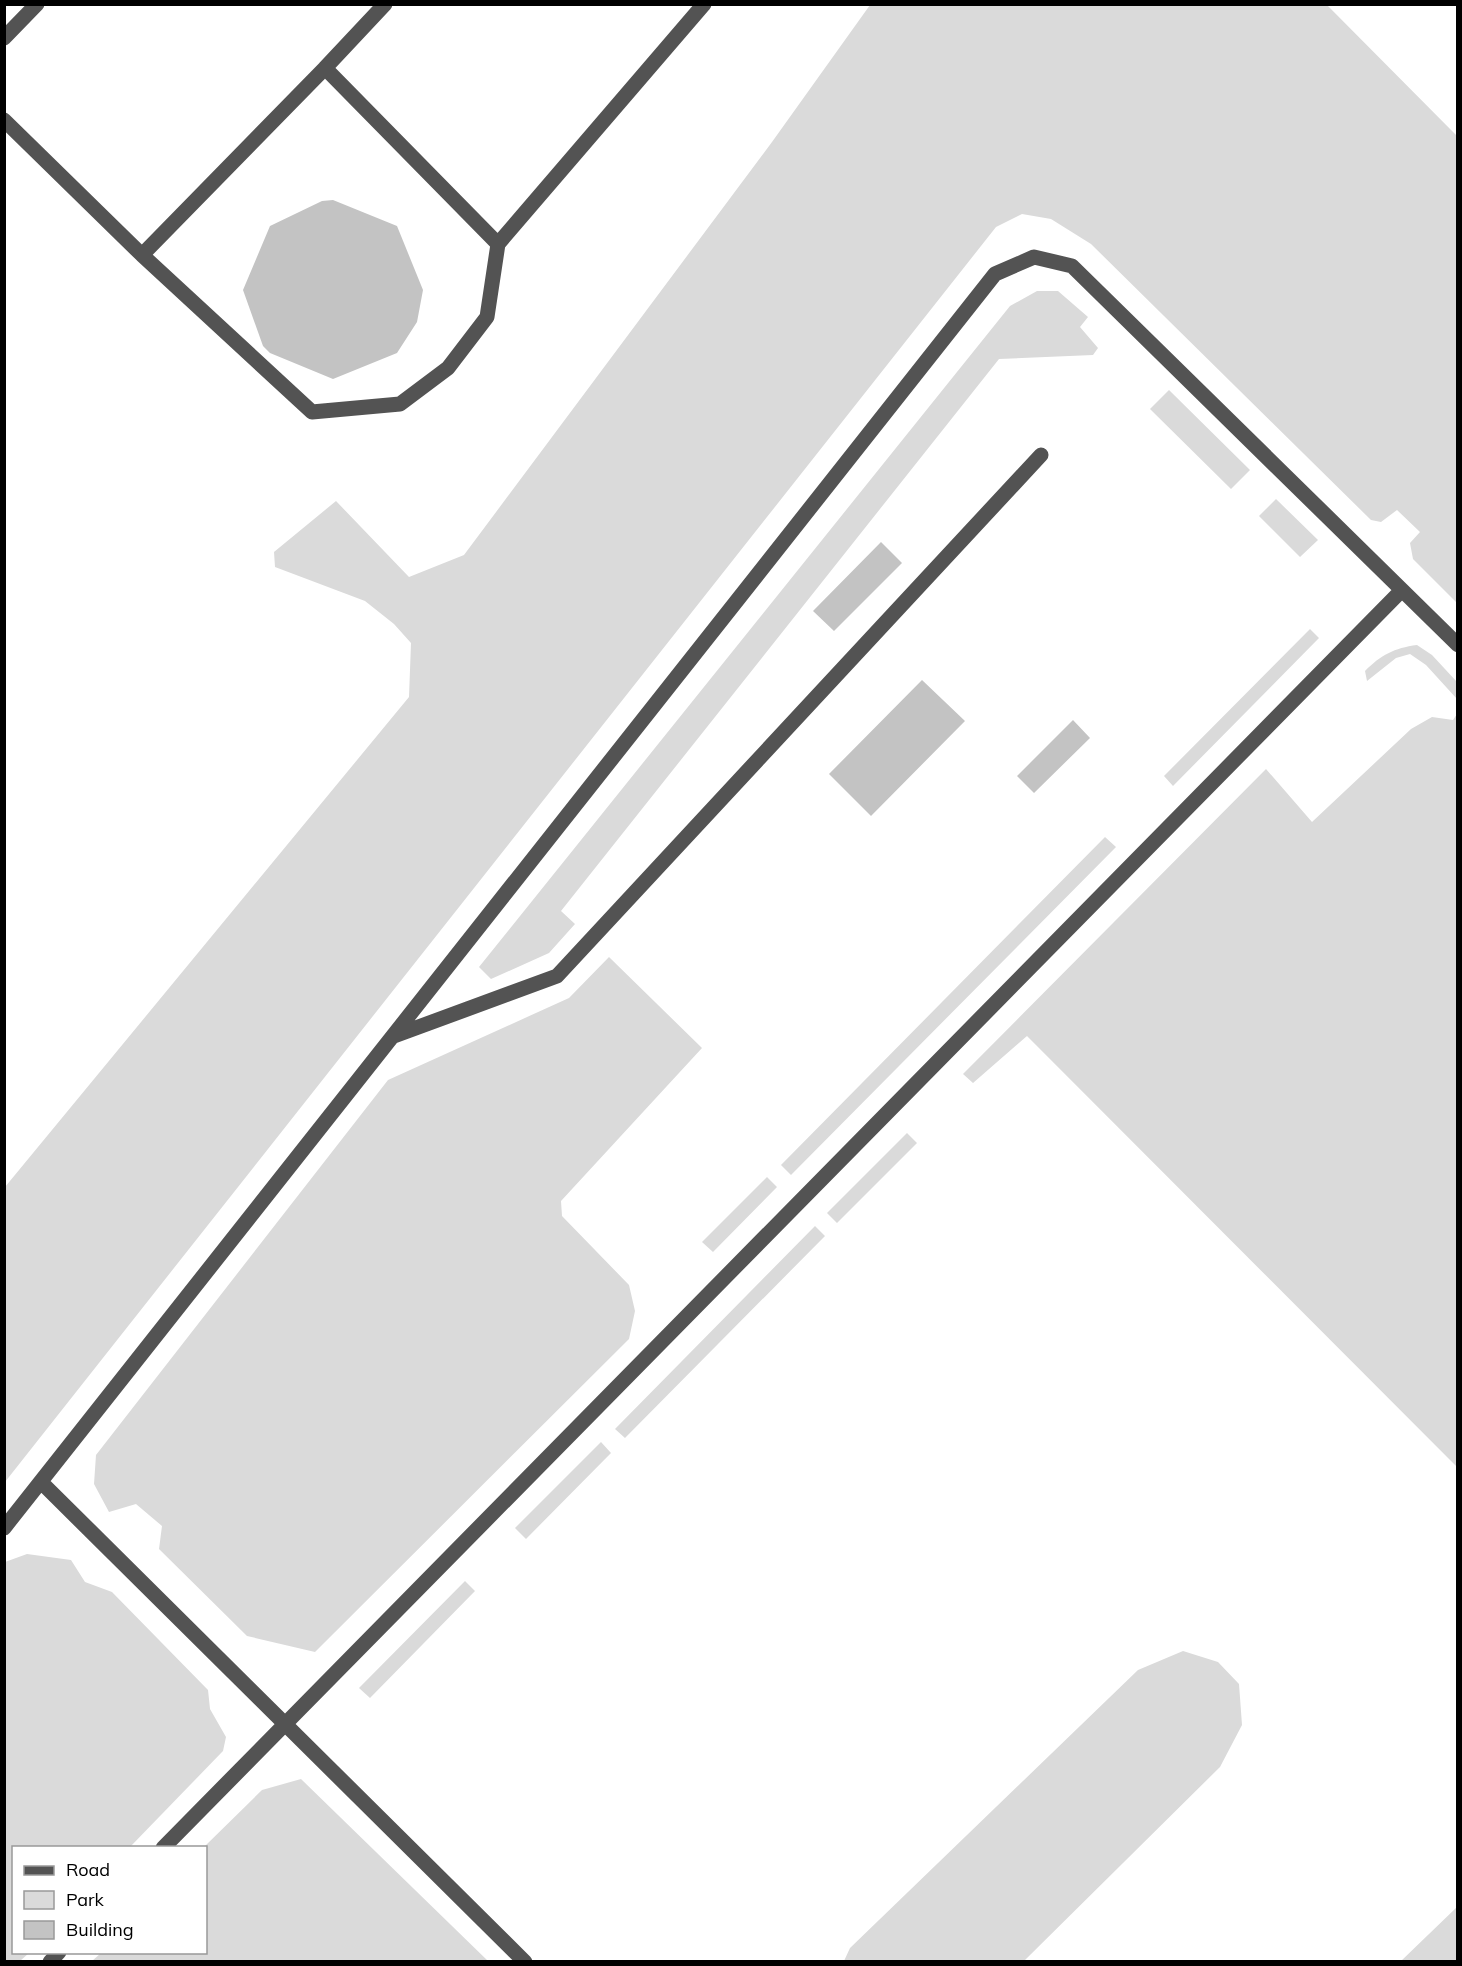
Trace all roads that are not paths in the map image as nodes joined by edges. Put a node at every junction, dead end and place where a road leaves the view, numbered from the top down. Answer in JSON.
{"nodes":[{"id":1,"x":37,"y":4,"type":"edge"},
{"id":2,"x":384,"y":4,"type":"edge"},
{"id":3,"x":704,"y":4,"type":"edge"},
{"id":4,"x":4,"y":38,"type":"edge"},
{"id":5,"x":325,"y":69,"type":"junction"},
{"id":6,"x":4,"y":120,"type":"edge"},
{"id":7,"x":498,"y":244,"type":"junction"},
{"id":8,"x":142,"y":255,"type":"junction"},
{"id":9,"x":1041,"y":455,"type":"dead end"},
{"id":10,"x":1402,"y":590,"type":"junction"},
{"id":11,"x":1458,"y":645,"type":"edge"},
{"id":12,"x":394,"y":1036,"type":"junction"},
{"id":13,"x":40,"y":1482,"type":"junction"},
{"id":14,"x":4,"y":1528,"type":"edge"},
{"id":15,"x":285,"y":1724,"type":"junction"},
{"id":16,"x":164,"y":1846,"type":"edge"},
{"id":17,"x":525,"y":1962,"type":"edge"}],
"edges":[{"from":1,"to":4,"type":"lane"},
{"from":2,"to":5,"type":"lane"},
{"from":3,"to":7,"type":"lane"},
{"from":5,"to":7,"type":"lane"},
{"from":5,"to":8,"type":"lane"},
{"from":6,"to":8,"type":"lane"},
{"from":7,"to":8,"type":"lane"},
{"from":9,"to":12,"type":"lane"},
{"from":10,"to":11,"type":"lane"},
{"from":10,"to":12,"type":"lane"},
{"from":10,"to":15,"type":"lane"},
{"from":12,"to":13,"type":"lane"},
{"from":13,"to":14,"type":"lane"},
{"from":13,"to":15,"type":"lane"},
{"from":15,"to":16,"type":"lane"},
{"from":15,"to":17,"type":"lane"}]}
